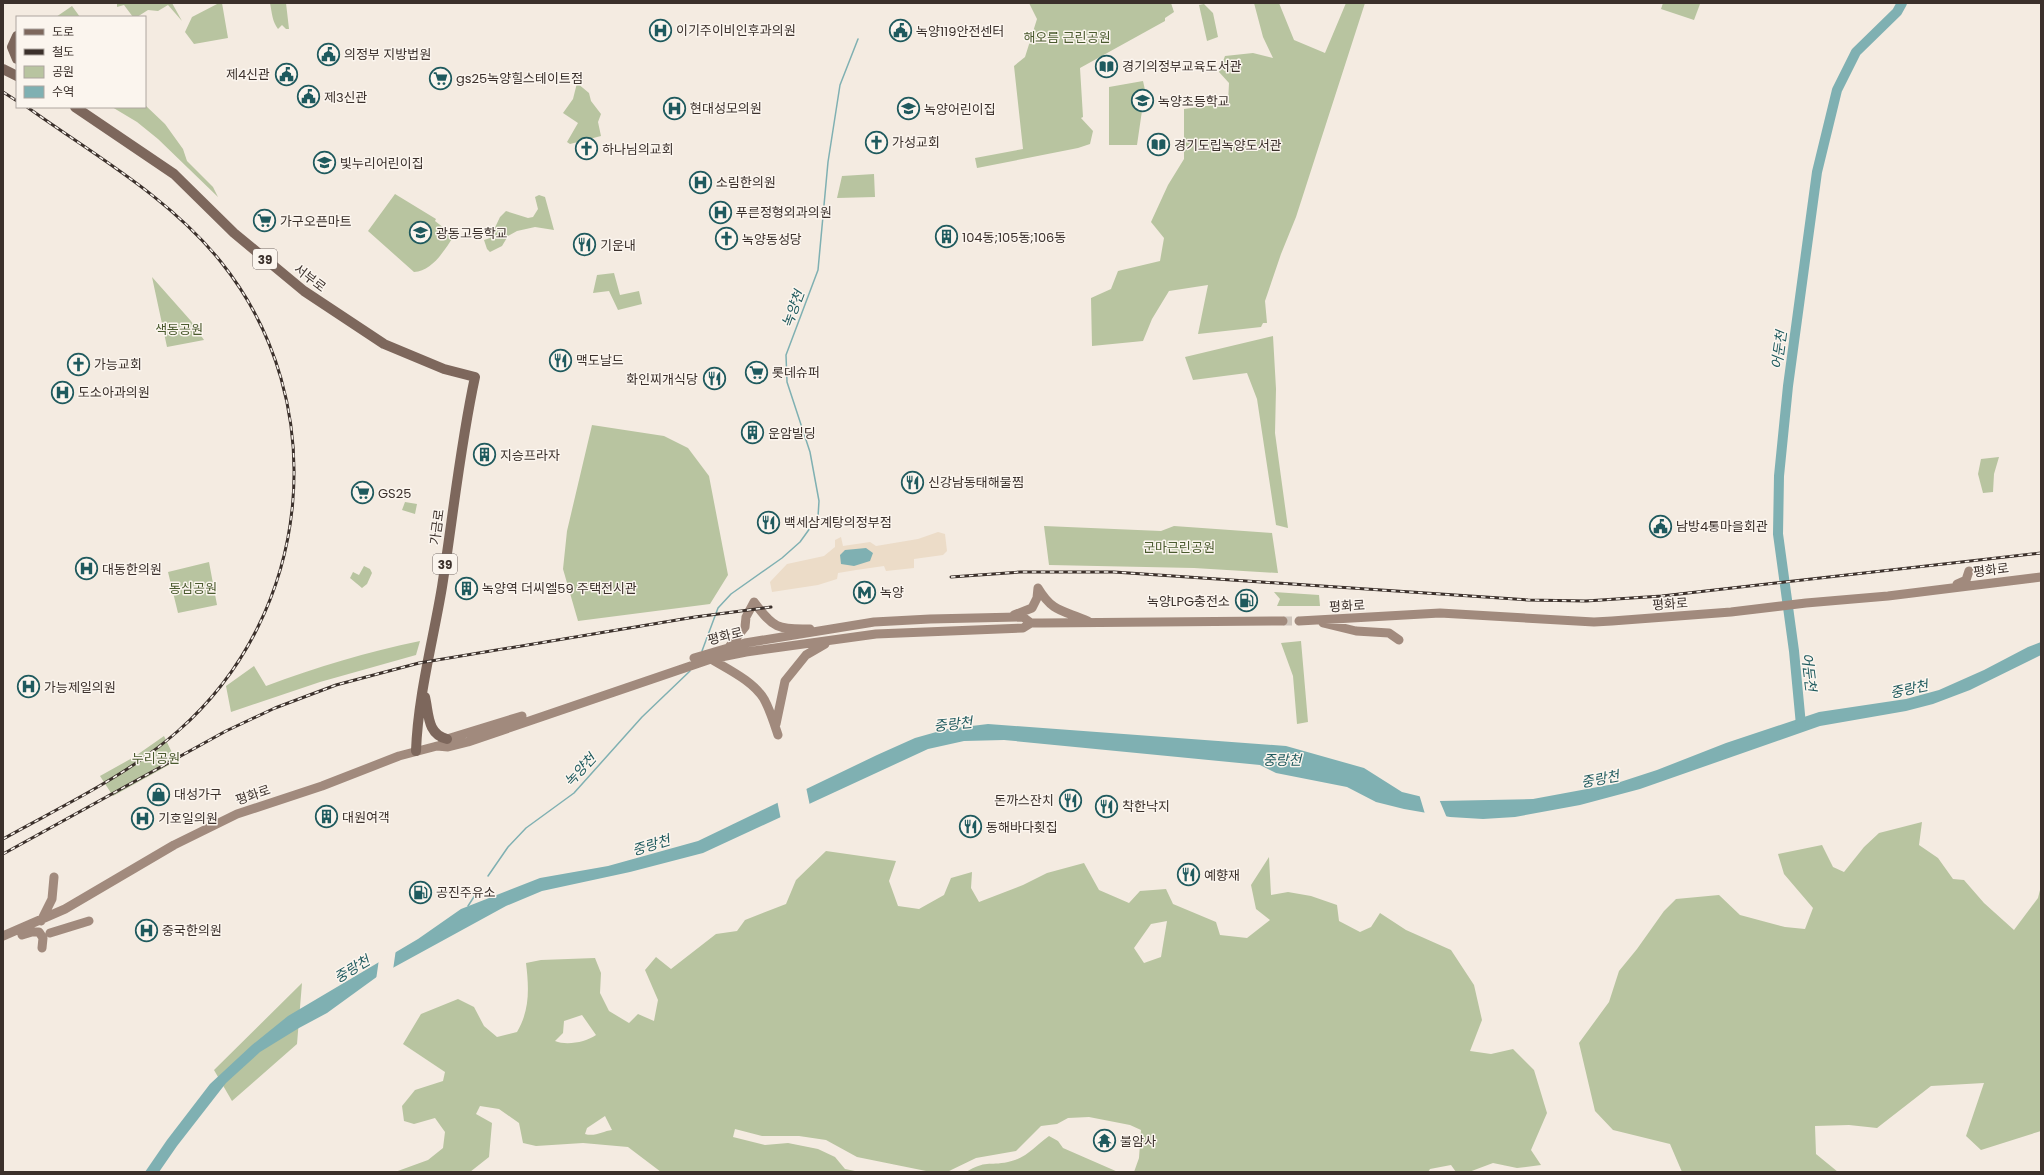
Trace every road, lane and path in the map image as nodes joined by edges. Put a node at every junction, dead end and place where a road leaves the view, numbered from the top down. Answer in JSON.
{"nodes":[{"id":1,"x":16,"y":38,"type":"edge"},
{"id":2,"x":16,"y":57,"type":"edge"},
{"id":3,"x":3,"y":69,"type":"edge"},
{"id":4,"x":16,"y":76,"type":"edge"},
{"id":5,"x":76,"y":108,"type":"edge"},
{"id":6,"x":475,"y":377,"type":"joint"},
{"id":7,"x":2041,"y":578,"type":"edge"},
{"id":8,"x":1992,"y":583,"type":"junction"},
{"id":9,"x":1942,"y":590,"type":"junction"},
{"id":10,"x":1012,"y":617,"type":"junction"},
{"id":11,"x":1283,"y":621,"type":"tunnel mouth"},
{"id":12,"x":1299,"y":621,"type":"tunnel mouth"},
{"id":13,"x":1312,"y":621,"type":"junction"},
{"id":14,"x":1091,"y":622,"type":"junction"},
{"id":15,"x":1031,"y":624,"type":"junction"},
{"id":16,"x":859,"y":625,"type":"junction"},
{"id":17,"x":833,"y":630,"type":"junction"},
{"id":18,"x":860,"y":636,"type":"junction"},
{"id":19,"x":1399,"y":640,"type":"dead end"},
{"id":20,"x":829,"y":642,"type":"junction"},
{"id":21,"x":728,"y":647,"type":"junction"},
{"id":22,"x":707,"y":658,"type":"junction"},
{"id":23,"x":688,"y":663,"type":"junction"},
{"id":24,"x":423,"y":691,"type":"junction"},
{"id":25,"x":776,"y":724,"type":"dead end"},
{"id":26,"x":778,"y":735,"type":"dead end"},
{"id":27,"x":447,"y":739,"type":"junction"},
{"id":28,"x":438,"y":746,"type":"junction"},
{"id":29,"x":416,"y":751,"type":"junction"},
{"id":30,"x":54,"y":877,"type":"dead end"},
{"id":31,"x":89,"y":921,"type":"dead end"},
{"id":32,"x":40,"y":922,"type":"junction"},
{"id":33,"x":50,"y":933,"type":"dead end"},
{"id":34,"x":3,"y":938,"type":"edge"},
{"id":35,"x":42,"y":948,"type":"dead end"}],
"edges":[{"from":1,"to":2,"type":"main road"},
{"from":3,"to":4,"type":"main road"},
{"from":5,"to":6,"type":"main road","name":"서부로","number":"39"},
{"from":6,"to":24,"type":"main road","name":"가금로","number":"39"},
{"from":7,"to":8,"type":"main road","name":"평화로"},
{"from":8,"to":9,"type":"main road","name":"평화로"},
{"from":8,"to":9,"type":"main road"},
{"from":9,"to":13,"type":"main road","name":"평화로"},
{"from":10,"to":14,"type":"main road"},
{"from":10,"to":15,"type":"main road","name":"평화로"},
{"from":10,"to":16,"type":"main road","name":"평화로"},
{"from":11,"to":14,"type":"main road","name":"평화로"},
{"from":12,"to":13,"type":"main road","name":"평화로"},
{"from":13,"to":19,"type":"main road"},
{"from":14,"to":15,"type":"main road","name":"평화로"},
{"from":15,"to":18,"type":"main road","name":"평화로"},
{"from":16,"to":17,"type":"main road","name":"평화로"},
{"from":16,"to":18,"type":"main road"},
{"from":17,"to":21,"type":"main road","name":"평화로"},
{"from":17,"to":21,"type":"main road"},
{"from":18,"to":20,"type":"main road","name":"평화로"},
{"from":20,"to":22,"type":"main road","name":"평화로"},
{"from":20,"to":25,"type":"main road"},
{"from":21,"to":22,"type":"main road","name":"평화로"},
{"from":22,"to":23,"type":"main road","name":"평화로"},
{"from":22,"to":26,"type":"main road"},
{"from":23,"to":27,"type":"main road","name":"평화로"},
{"from":23,"to":28,"type":"main road","name":"평화로"},
{"from":24,"to":27,"type":"main road"},
{"from":24,"to":29,"type":"main road","name":"가금로","number":"39"},
{"from":27,"to":28,"type":"main road","name":"평화로"},
{"from":28,"to":29,"type":"main road","name":"평화로"},
{"from":29,"to":32,"type":"main road","name":"평화로"},
{"from":30,"to":32,"type":"main road"},
{"from":31,"to":33,"type":"main road"},
{"from":32,"to":34,"type":"main road","name":"평화로"},
{"from":34,"to":35,"type":"main road"}]}
